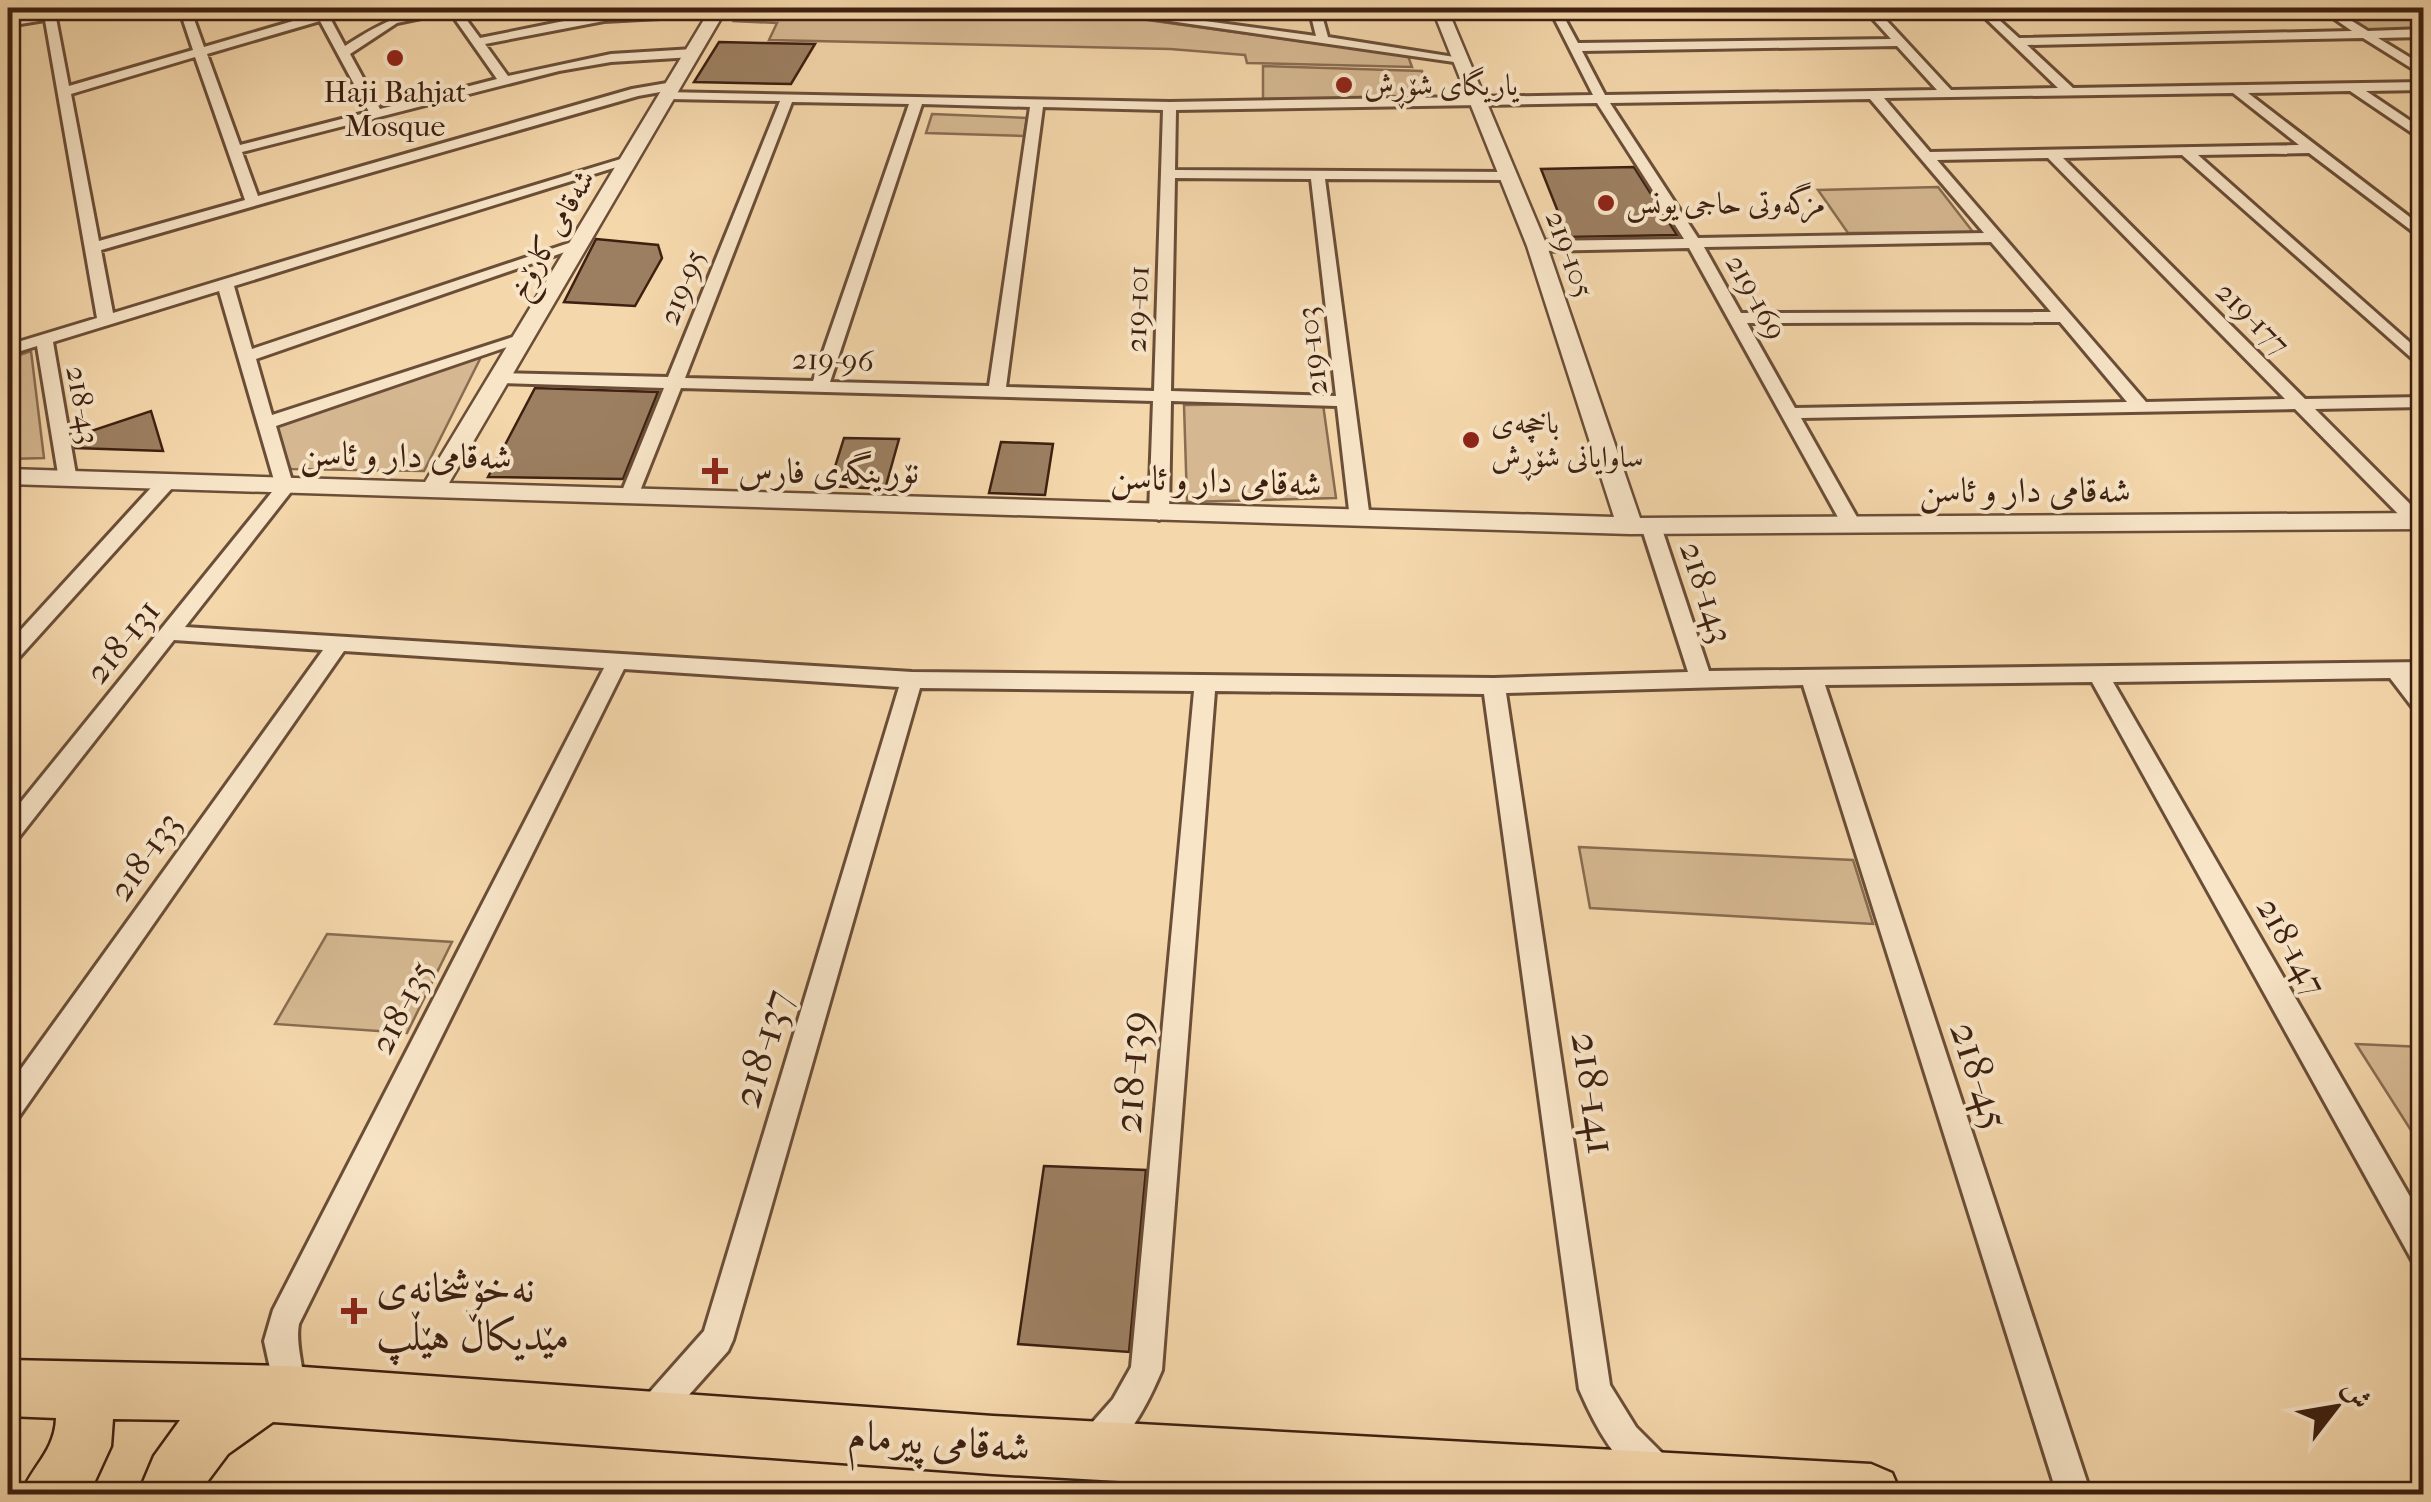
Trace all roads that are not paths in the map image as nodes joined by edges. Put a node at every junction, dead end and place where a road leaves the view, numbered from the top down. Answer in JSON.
{"nodes":[{"id":1,"x":96,"y":8,"type":"edge"},
{"id":2,"x":184,"y":8,"type":"edge"},
{"id":3,"x":350,"y":8,"type":"edge"},
{"id":4,"x":453,"y":8,"type":"edge"},
{"id":5,"x":1086,"y":8,"type":"edge"},
{"id":6,"x":1315,"y":8,"type":"edge"},
{"id":7,"x":1440,"y":8,"type":"edge"},
{"id":8,"x":1554,"y":8,"type":"edge"},
{"id":9,"x":1868,"y":8,"type":"edge"},
{"id":10,"x":1980,"y":8,"type":"edge"},
{"id":11,"x":2324,"y":8,"type":"edge"},
{"id":12,"x":718,"y":10,"type":"edge"},
{"id":13,"x":321,"y":12,"type":"edge"},
{"id":14,"x":50,"y":16,"type":"junction"},
{"id":15,"x":8,"y":23,"type":"edge"},
{"id":16,"x":2424,"y":33,"type":"edge"},
{"id":17,"x":2365,"y":34,"type":"junction"},
{"id":18,"x":477,"y":42,"type":"junction"},
{"id":19,"x":1323,"y":42,"type":"junction"},
{"id":20,"x":1902,"y":42,"type":"junction"},
{"id":21,"x":2018,"y":42,"type":"junction"},
{"id":22,"x":1574,"y":47,"type":"junction"},
{"id":23,"x":200,"y":52,"type":"junction"},
{"id":24,"x":344,"y":52,"type":"junction"},
{"id":25,"x":693,"y":52,"type":"junction"},
{"id":26,"x":1461,"y":58,"type":"junction"},
{"id":27,"x":2424,"y":72,"type":"edge"},
{"id":28,"x":504,"y":80,"type":"junction"},
{"id":29,"x":2424,"y":86,"type":"edge"},
{"id":30,"x":2354,"y":88,"type":"junction"},
{"id":31,"x":670,"y":90,"type":"junction"},
{"id":32,"x":2237,"y":90,"type":"junction"},
{"id":33,"x":64,"y":92,"type":"junction"},
{"id":34,"x":2071,"y":93,"type":"junction"},
{"id":35,"x":1949,"y":95,"type":"junction"},
{"id":36,"x":1875,"y":96,"type":"junction"},
{"id":37,"x":787,"y":98,"type":"junction"},
{"id":38,"x":917,"y":100,"type":"junction"},
{"id":39,"x":1602,"y":101,"type":"junction"},
{"id":40,"x":1478,"y":102,"type":"junction"},
{"id":41,"x":1037,"y":103,"type":"junction"},
{"id":42,"x":1170,"y":106,"type":"junction"},
{"id":43,"x":376,"y":113,"type":"junction"},
{"id":44,"x":2424,"y":137,"type":"edge"},
{"id":45,"x":2313,"y":149,"type":"junction"},
{"id":46,"x":235,"y":150,"type":"junction"},
{"id":47,"x":2186,"y":152,"type":"junction"},
{"id":48,"x":2052,"y":154,"type":"junction"},
{"id":49,"x":1926,"y":156,"type":"junction"},
{"id":50,"x":629,"y":161,"type":"junction"},
{"id":51,"x":1168,"y":174,"type":"junction"},
{"id":52,"x":1318,"y":176,"type":"junction"},
{"id":53,"x":1508,"y":176,"type":"junction"},
{"id":54,"x":254,"y":204,"type":"junction"},
{"id":55,"x":1995,"y":236,"type":"junction"},
{"id":56,"x":2424,"y":236,"type":"edge"},
{"id":57,"x":1694,"y":243,"type":"junction"},
{"id":58,"x":580,"y":244,"type":"junction"},
{"id":59,"x":1537,"y":246,"type":"junction"},
{"id":60,"x":92,"y":248,"type":"junction"},
{"id":61,"x":224,"y":284,"type":"junction"},
{"id":62,"x":2064,"y":316,"type":"junction"},
{"id":63,"x":1736,"y":318,"type":"junction"},
{"id":64,"x":106,"y":320,"type":"junction"},
{"id":65,"x":525,"y":338,"type":"junction"},
{"id":66,"x":44,"y":339,"type":"junction"},
{"id":67,"x":8,"y":350,"type":"edge"},
{"id":68,"x":246,"y":357,"type":"junction"},
{"id":69,"x":2424,"y":364,"type":"edge"},
{"id":70,"x":502,"y":378,"type":"junction"},
{"id":71,"x":674,"y":383,"type":"junction"},
{"id":72,"x":820,"y":387,"type":"junction"},
{"id":73,"x":996,"y":392,"type":"junction"},
{"id":74,"x":1162,"y":397,"type":"junction"},
{"id":75,"x":1345,"y":400,"type":"junction"},
{"id":76,"x":2424,"y":402,"type":"edge"},
{"id":77,"x":2300,"y":404,"type":"junction"},
{"id":78,"x":2141,"y":407,"type":"junction"},
{"id":79,"x":1789,"y":413,"type":"junction"},
{"id":80,"x":266,"y":422,"type":"junction"},
{"id":81,"x":8,"y":478,"type":"edge"},
{"id":82,"x":68,"y":480,"type":"junction"},
{"id":83,"x":166,"y":483,"type":"junction"},
{"id":84,"x":285,"y":488,"type":"junction"},
{"id":85,"x":433,"y":489,"type":"junction"},
{"id":86,"x":629,"y":496,"type":"junction"},
{"id":87,"x":1159,"y":514,"type":"junction"},
{"id":88,"x":1360,"y":519,"type":"junction"},
{"id":89,"x":2420,"y":521,"type":"edge"},
{"id":90,"x":1641,"y":526,"type":"junction"},
{"id":91,"x":1852,"y":526,"type":"junction"},
{"id":92,"x":171,"y":633,"type":"junction"},
{"id":93,"x":338,"y":644,"type":"junction"},
{"id":94,"x":8,"y":657,"type":"edge"},
{"id":95,"x":618,"y":660,"type":"junction"},
{"id":96,"x":2395,"y":670,"type":"junction"},
{"id":97,"x":2424,"y":670,"type":"edge"},
{"id":98,"x":2099,"y":674,"type":"junction"},
{"id":99,"x":1702,"y":679,"type":"junction"},
{"id":100,"x":1812,"y":679,"type":"junction"},
{"id":101,"x":912,"y":680,"type":"junction"},
{"id":102,"x":1204,"y":683,"type":"junction"},
{"id":103,"x":1494,"y":686,"type":"junction"},
{"id":104,"x":2424,"y":706,"type":"edge"},
{"id":105,"x":8,"y":834,"type":"edge"},
{"id":106,"x":8,"y":1109,"type":"edge"},
{"id":107,"x":2424,"y":1251,"type":"edge"},
{"id":108,"x":8,"y":1388,"type":"edge"},
{"id":109,"x":78,"y":1390,"type":"junction"},
{"id":110,"x":279,"y":1394,"type":"junction"},
{"id":111,"x":647,"y":1418,"type":"junction"},
{"id":112,"x":1091,"y":1450,"type":"junction"},
{"id":113,"x":1671,"y":1485,"type":"junction"},
{"id":114,"x":51,"y":1494,"type":"edge"},
{"id":115,"x":168,"y":1494,"type":"edge"},
{"id":116,"x":1871,"y":1494,"type":"edge"},
{"id":117,"x":2074,"y":1494,"type":"edge"}],
"edges":[{"from":1,"to":14,"type":"street"},
{"from":2,"to":23,"type":"street"},
{"from":3,"to":13,"type":"street"},
{"from":4,"to":18,"type":"street"},
{"from":4,"to":24,"type":"street"},
{"from":5,"to":19,"type":"street"},
{"from":6,"to":19,"type":"street"},
{"from":7,"to":26,"type":"street","name":"219-105"},
{"from":8,"to":22,"type":"street","name":"219-169"},
{"from":9,"to":20,"type":"street"},
{"from":10,"to":21,"type":"street"},
{"from":11,"to":17,"type":"street"},
{"from":12,"to":18,"type":"street"},
{"from":12,"to":25,"type":"street","name":"شەقامی کارۆخ"},
{"from":13,"to":23,"type":"street"},
{"from":13,"to":24,"type":"street"},
{"from":14,"to":15,"type":"street"},
{"from":14,"to":33,"type":"street"},
{"from":16,"to":17,"type":"street"},
{"from":17,"to":21,"type":"street"},
{"from":17,"to":27,"type":"street"},
{"from":18,"to":28,"type":"street"},
{"from":19,"to":26,"type":"street"},
{"from":20,"to":22,"type":"street"},
{"from":20,"to":35,"type":"street"},
{"from":21,"to":34,"type":"street"},
{"from":22,"to":39,"type":"street","name":"219-169"},
{"from":23,"to":33,"type":"street"},
{"from":23,"to":46,"type":"street"},
{"from":24,"to":43,"type":"street"},
{"from":25,"to":28,"type":"street"},
{"from":25,"to":31,"type":"street","name":"شەقامی کارۆخ"},
{"from":26,"to":40,"type":"street","name":"219-105"},
{"from":28,"to":43,"type":"street"},
{"from":29,"to":30,"type":"street"},
{"from":30,"to":32,"type":"street"},
{"from":30,"to":44,"type":"street"},
{"from":31,"to":37,"type":"street"},
{"from":31,"to":50,"type":"street","name":"شەقامی کارۆخ"},
{"from":31,"to":54,"type":"street"},
{"from":32,"to":34,"type":"street"},
{"from":32,"to":45,"type":"street"},
{"from":33,"to":60,"type":"street"},
{"from":34,"to":35,"type":"street"},
{"from":35,"to":36,"type":"street"},
{"from":36,"to":39,"type":"street"},
{"from":36,"to":49,"type":"street"},
{"from":37,"to":38,"type":"street"},
{"from":37,"to":71,"type":"street","name":"219-95"},
{"from":38,"to":41,"type":"street"},
{"from":38,"to":72,"type":"street"},
{"from":39,"to":40,"type":"street"},
{"from":39,"to":57,"type":"street","name":"219-169"},
{"from":40,"to":42,"type":"street"},
{"from":40,"to":53,"type":"street","name":"219-105"},
{"from":41,"to":42,"type":"street"},
{"from":41,"to":73,"type":"street"},
{"from":42,"to":51,"type":"street","name":"219-101"},
{"from":43,"to":46,"type":"street"},
{"from":45,"to":47,"type":"street"},
{"from":45,"to":56,"type":"street"},
{"from":46,"to":54,"type":"street"},
{"from":47,"to":48,"type":"street"},
{"from":47,"to":69,"type":"street"},
{"from":48,"to":49,"type":"street"},
{"from":48,"to":77,"type":"street","name":"219-177"},
{"from":49,"to":55,"type":"street"},
{"from":50,"to":58,"type":"street","name":"شەقامی کارۆخ"},
{"from":50,"to":61,"type":"street"},
{"from":51,"to":52,"type":"street"},
{"from":51,"to":74,"type":"street","name":"219-101"},
{"from":52,"to":53,"type":"street"},
{"from":52,"to":75,"type":"street","name":"219-103"},
{"from":53,"to":59,"type":"street","name":"219-105"},
{"from":54,"to":60,"type":"street"},
{"from":55,"to":57,"type":"street"},
{"from":55,"to":62,"type":"street"},
{"from":57,"to":59,"type":"street"},
{"from":57,"to":63,"type":"street","name":"219-169"},
{"from":58,"to":65,"type":"street","name":"شەقامی کارۆخ"},
{"from":58,"to":68,"type":"street"},
{"from":59,"to":90,"type":"street","name":"219-105"},
{"from":60,"to":64,"type":"street"},
{"from":61,"to":64,"type":"street"},
{"from":61,"to":68,"type":"street"},
{"from":62,"to":63,"type":"street"},
{"from":62,"to":78,"type":"street"},
{"from":63,"to":79,"type":"street","name":"219-169"},
{"from":64,"to":66,"type":"street"},
{"from":65,"to":70,"type":"street","name":"شەقامی کارۆخ"},
{"from":65,"to":80,"type":"street"},
{"from":66,"to":67,"type":"street"},
{"from":66,"to":82,"type":"street","name":"218-43"},
{"from":68,"to":80,"type":"street"},
{"from":70,"to":71,"type":"street","name":"219-96"},
{"from":70,"to":85,"type":"street","name":"شەقامی کارۆخ"},
{"from":71,"to":72,"type":"street","name":"219-96"},
{"from":71,"to":86,"type":"street","name":"219-95"},
{"from":72,"to":73,"type":"street","name":"219-96"},
{"from":73,"to":74,"type":"street","name":"219-96"},
{"from":74,"to":75,"type":"street","name":"219-96"},
{"from":74,"to":87,"type":"street","name":"219-101"},
{"from":75,"to":88,"type":"street","name":"219-103"},
{"from":76,"to":77,"type":"street"},
{"from":77,"to":78,"type":"street"},
{"from":77,"to":89,"type":"street","name":"219-177"},
{"from":78,"to":79,"type":"street"},
{"from":79,"to":91,"type":"street","name":"219-169"},
{"from":80,"to":84,"type":"street"},
{"from":81,"to":82,"type":"street","name":"شەقامی دار و ئاسن"},
{"from":82,"to":83,"type":"street","name":"شەقامی دار و ئاسن"},
{"from":83,"to":84,"type":"street","name":"شەقامی دار و ئاسن"},
{"from":83,"to":94,"type":"street"},
{"from":84,"to":85,"type":"street","name":"شەقامی دار و ئاسن"},
{"from":84,"to":92,"type":"street","name":"218-131"},
{"from":85,"to":86,"type":"street","name":"شەقامی دار و ئاسن"},
{"from":86,"to":87,"type":"street","name":"شەقامی دار و ئاسن"},
{"from":87,"to":88,"type":"street","name":"شەقامی دار و ئاسن"},
{"from":88,"to":90,"type":"street","name":"شەقامی دار و ئاسن"},
{"from":89,"to":91,"type":"street","name":"شەقامی دار و ئاسن"},
{"from":90,"to":91,"type":"street","name":"شەقامی دار و ئاسن"},
{"from":90,"to":99,"type":"street","name":"218-143"},
{"from":92,"to":93,"type":"street"},
{"from":92,"to":105,"type":"street","name":"218-131"},
{"from":93,"to":95,"type":"street"},
{"from":93,"to":106,"type":"street","name":"218-133"},
{"from":95,"to":101,"type":"street"},
{"from":95,"to":110,"type":"street","name":"218-135"},
{"from":96,"to":97,"type":"street"},
{"from":96,"to":98,"type":"street"},
{"from":96,"to":104,"type":"street"},
{"from":98,"to":100,"type":"street"},
{"from":98,"to":107,"type":"street","name":"218-147"},
{"from":99,"to":100,"type":"street"},
{"from":99,"to":103,"type":"street"},
{"from":100,"to":117,"type":"street","name":"218-45"},
{"from":101,"to":102,"type":"street"},
{"from":101,"to":111,"type":"street","name":"218-137"},
{"from":102,"to":103,"type":"street"},
{"from":102,"to":112,"type":"street","name":"218-139"},
{"from":103,"to":113,"type":"street","name":"218-141"},
{"from":108,"to":109,"type":"highway","name":"شەقامی پیرمام"},
{"from":109,"to":110,"type":"highway","name":"شەقامی پیرمام"},
{"from":109,"to":114,"type":"highway"},
{"from":110,"to":111,"type":"highway","name":"شەقامی پیرمام"},
{"from":110,"to":115,"type":"highway"},
{"from":111,"to":112,"type":"highway","name":"شەقامی پیرمام"},
{"from":112,"to":113,"type":"highway","name":"شەقامی پیرمام"},
{"from":113,"to":116,"type":"highway","name":"شەقامی پیرمام"}]}
